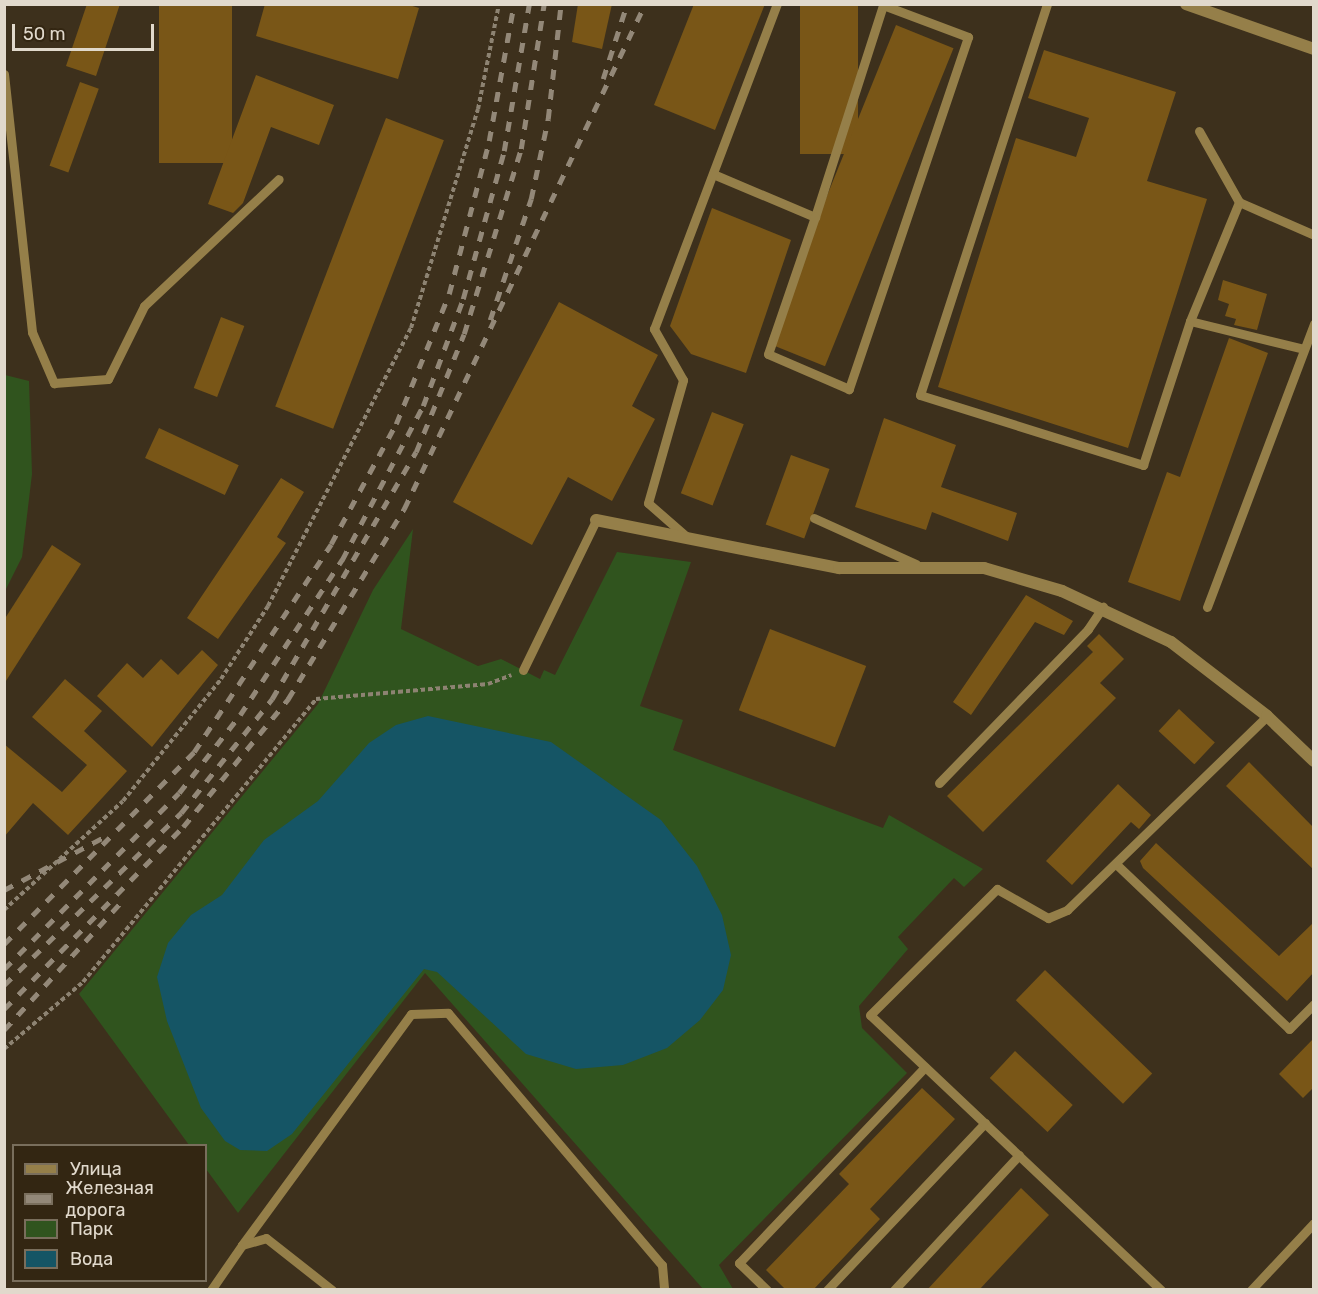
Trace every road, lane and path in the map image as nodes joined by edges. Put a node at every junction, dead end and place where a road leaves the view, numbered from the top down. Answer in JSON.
{"nodes":[{"id":1,"x":499,"y":4,"type":"edge"},
{"id":2,"x":777,"y":4,"type":"edge"},
{"id":3,"x":1047,"y":4,"type":"edge"},
{"id":4,"x":1186,"y":4,"type":"edge"},
{"id":5,"x":1314,"y":49,"type":"edge"},
{"id":6,"x":4,"y":74,"type":"edge"},
{"id":7,"x":1199,"y":131,"type":"dead end"},
{"id":8,"x":713,"y":174,"type":"junction"},
{"id":9,"x":279,"y":179,"type":"dead end"},
{"id":10,"x":1239,"y":202,"type":"junction"},
{"id":11,"x":815,"y":217,"type":"junction"},
{"id":12,"x":1314,"y":235,"type":"edge"},
{"id":13,"x":1190,"y":321,"type":"junction"},
{"id":14,"x":1314,"y":324,"type":"edge"},
{"id":15,"x":1304,"y":349,"type":"junction"},
{"id":16,"x":814,"y":518,"type":"dead end"},
{"id":17,"x":597,"y":520,"type":"joint"},
{"id":18,"x":690,"y":540,"type":"junction"},
{"id":19,"x":916,"y":564,"type":"junction"},
{"id":20,"x":1103,"y":607,"type":"junction"},
{"id":21,"x":1207,"y":607,"type":"dead end"},
{"id":22,"x":523,"y":670,"type":"joint"},
{"id":23,"x":1267,"y":716,"type":"junction"},
{"id":24,"x":1314,"y":761,"type":"edge"},
{"id":25,"x":939,"y":783,"type":"dead end"},
{"id":26,"x":1116,"y":864,"type":"junction"},
{"id":27,"x":4,"y":910,"type":"edge"},
{"id":28,"x":1314,"y":1004,"type":"edge"},
{"id":29,"x":4,"y":1049,"type":"edge"},
{"id":30,"x":926,"y":1067,"type":"junction"},
{"id":31,"x":985,"y":1123,"type":"junction"},
{"id":32,"x":1019,"y":1155,"type":"junction"},
{"id":33,"x":1314,"y":1223,"type":"edge"},
{"id":34,"x":242,"y":1245,"type":"junction"},
{"id":35,"x":211,"y":1290,"type":"edge"},
{"id":36,"x":332,"y":1290,"type":"edge"},
{"id":37,"x":664,"y":1290,"type":"edge"},
{"id":38,"x":766,"y":1290,"type":"edge"},
{"id":39,"x":827,"y":1290,"type":"edge"},
{"id":40,"x":894,"y":1290,"type":"edge"},
{"id":41,"x":1161,"y":1290,"type":"edge"},
{"id":42,"x":1251,"y":1290,"type":"edge"}],
"edges":[{"from":1,"to":27,"type":"path"},
{"from":2,"to":8,"type":"lane"},
{"from":3,"to":13,"type":"lane"},
{"from":4,"to":5,"type":"street"},
{"from":6,"to":9,"type":"lane"},
{"from":7,"to":10,"type":"lane"},
{"from":8,"to":11,"type":"lane"},
{"from":8,"to":18,"type":"lane"},
{"from":10,"to":12,"type":"lane"},
{"from":10,"to":13,"type":"lane"},
{"from":11,"to":11,"type":"lane"},
{"from":13,"to":15,"type":"lane"},
{"from":14,"to":15,"type":"lane"},
{"from":15,"to":21,"type":"lane"},
{"from":16,"to":19,"type":"lane"},
{"from":17,"to":18,"type":"street"},
{"from":17,"to":22,"type":"lane"},
{"from":18,"to":19,"type":"street"},
{"from":19,"to":20,"type":"street"},
{"from":20,"to":23,"type":"street"},
{"from":20,"to":25,"type":"lane"},
{"from":22,"to":29,"type":"path"},
{"from":23,"to":24,"type":"street"},
{"from":23,"to":26,"type":"lane"},
{"from":26,"to":28,"type":"lane"},
{"from":26,"to":30,"type":"lane"},
{"from":30,"to":31,"type":"lane"},
{"from":30,"to":38,"type":"lane"},
{"from":31,"to":32,"type":"lane"},
{"from":31,"to":39,"type":"lane"},
{"from":32,"to":40,"type":"lane"},
{"from":32,"to":41,"type":"lane"},
{"from":33,"to":42,"type":"lane"},
{"from":34,"to":35,"type":"lane"},
{"from":34,"to":36,"type":"lane"},
{"from":34,"to":37,"type":"lane"}]}
